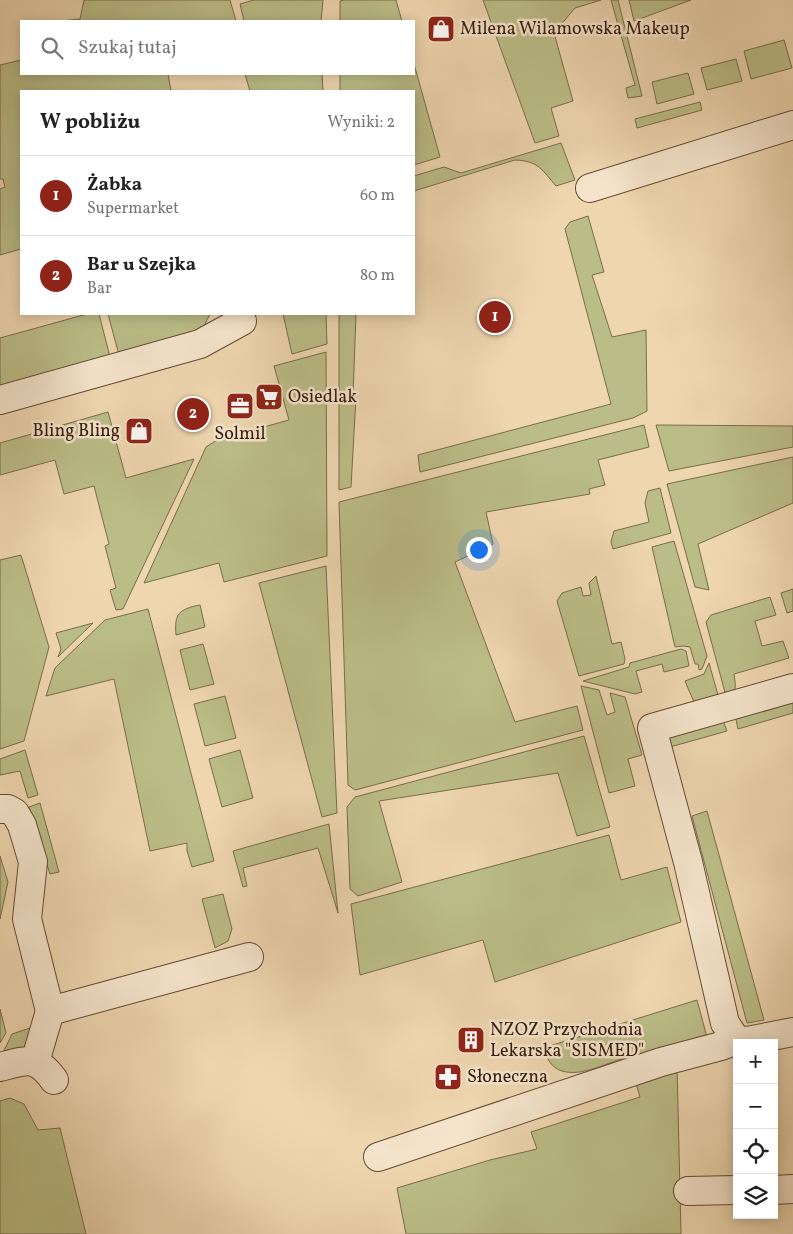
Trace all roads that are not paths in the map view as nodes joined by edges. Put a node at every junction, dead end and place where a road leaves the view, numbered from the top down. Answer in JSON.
{"nodes":[{"id":1,"x":793,"y":126,"type":"edge"},
{"id":2,"x":590,"y":188,"type":"dead end"},
{"id":3,"x":242,"y":321,"type":"dead end"},
{"id":4,"x":0,"y":400,"type":"edge"},
{"id":5,"x":793,"y":688,"type":"edge"},
{"id":6,"x":0,"y":809,"type":"edge"},
{"id":7,"x":249,"y":957,"type":"dead end"},
{"id":8,"x":50,"y":1011,"type":"junction"},
{"id":9,"x":793,"y":1032,"type":"edge"},
{"id":10,"x":735,"y":1039,"type":"edge"},
{"id":11,"x":757,"y":1039,"type":"edge"},
{"id":12,"x":733,"y":1041,"type":"edge"},
{"id":13,"x":0,"y":1068,"type":"edge"},
{"id":14,"x":378,"y":1157,"type":"dead end"},
{"id":15,"x":793,"y":1189,"type":"edge"},
{"id":16,"x":733,"y":1190,"type":"edge"},
{"id":17,"x":778,"y":1190,"type":"edge"},
{"id":18,"x":688,"y":1191,"type":"dead end"}],
"edges":[{"from":1,"to":2,"type":"street"},
{"from":3,"to":4,"type":"street"},
{"from":5,"to":10,"type":"street"},
{"from":6,"to":8,"type":"street"},
{"from":7,"to":8,"type":"street"},
{"from":8,"to":13,"type":"street"},
{"from":9,"to":11,"type":"street"},
{"from":12,"to":14,"type":"street"},
{"from":15,"to":17,"type":"street"},
{"from":16,"to":18,"type":"street"}]}
